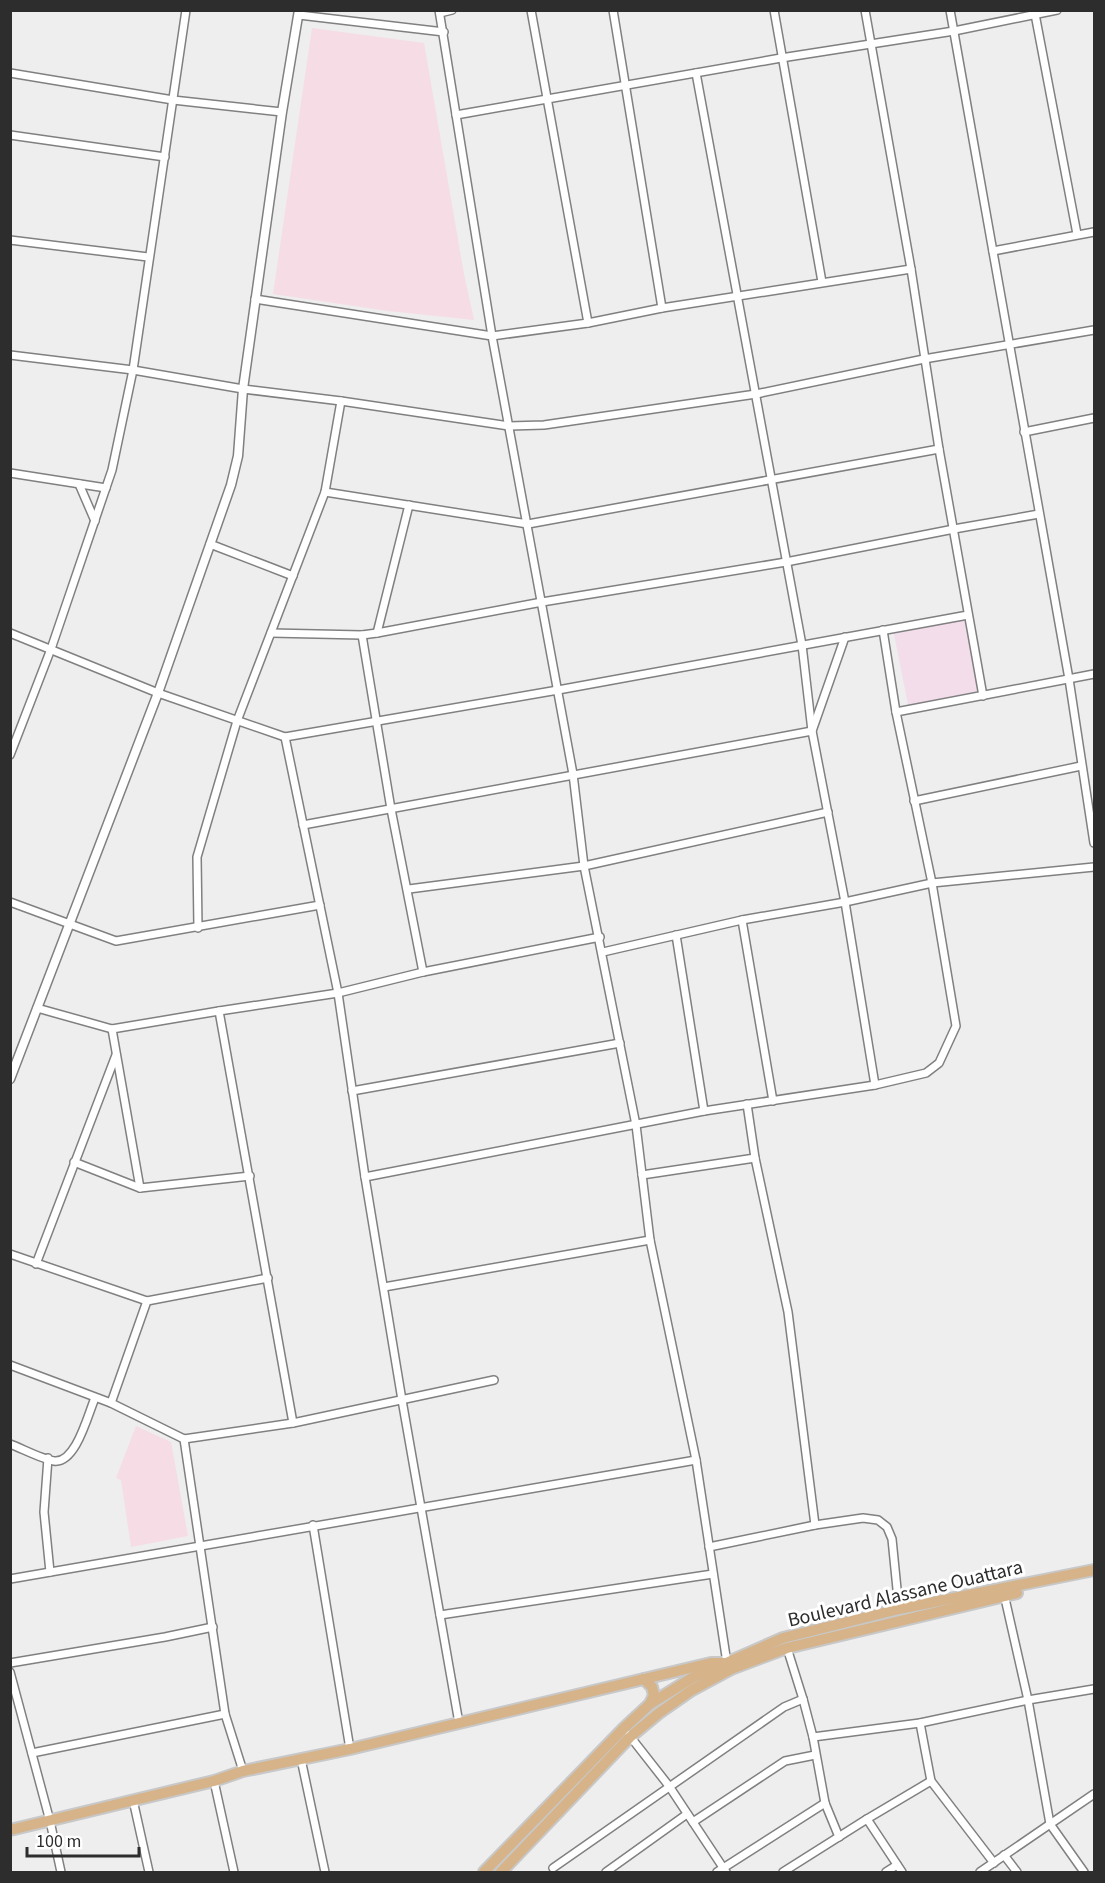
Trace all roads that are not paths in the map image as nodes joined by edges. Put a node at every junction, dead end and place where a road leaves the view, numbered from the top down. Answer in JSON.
{"nodes":[{"id":1,"x":186,"y":10,"type":"edge"},
{"id":2,"x":452,"y":10,"type":"edge"},
{"id":3,"x":531,"y":10,"type":"edge"},
{"id":4,"x":613,"y":10,"type":"edge"},
{"id":5,"x":774,"y":10,"type":"edge"},
{"id":6,"x":864,"y":10,"type":"edge"},
{"id":7,"x":950,"y":10,"type":"edge"},
{"id":8,"x":1057,"y":10,"type":"edge"},
{"id":9,"x":440,"y":12,"type":"edge"},
{"id":10,"x":299,"y":13,"type":"edge"},
{"id":11,"x":1035,"y":14,"type":"junction"},
{"id":12,"x":954,"y":31,"type":"junction"},
{"id":13,"x":444,"y":32,"type":"junction"},
{"id":14,"x":870,"y":44,"type":"junction"},
{"id":15,"x":781,"y":57,"type":"junction"},
{"id":16,"x":696,"y":72,"type":"junction"},
{"id":17,"x":10,"y":73,"type":"edge"},
{"id":18,"x":626,"y":85,"type":"junction"},
{"id":19,"x":173,"y":100,"type":"junction"},
{"id":20,"x":548,"y":100,"type":"junction"},
{"id":21,"x":282,"y":112,"type":"junction"},
{"id":22,"x":456,"y":115,"type":"junction"},
{"id":23,"x":10,"y":135,"type":"edge"},
{"id":24,"x":165,"y":157,"type":"junction"},
{"id":25,"x":1095,"y":232,"type":"edge"},
{"id":26,"x":1077,"y":234,"type":"junction"},
{"id":27,"x":10,"y":240,"type":"edge"},
{"id":28,"x":993,"y":251,"type":"junction"},
{"id":29,"x":148,"y":257,"type":"junction"},
{"id":30,"x":911,"y":268,"type":"junction"},
{"id":31,"x":822,"y":282,"type":"junction"},
{"id":32,"x":739,"y":297,"type":"junction"},
{"id":33,"x":255,"y":299,"type":"junction"},
{"id":34,"x":662,"y":308,"type":"junction"},
{"id":35,"x":588,"y":323,"type":"junction"},
{"id":36,"x":1095,"y":330,"type":"edge"},
{"id":37,"x":492,"y":336,"type":"junction"},
{"id":38,"x":1008,"y":345,"type":"junction"},
{"id":39,"x":10,"y":355,"type":"edge"},
{"id":40,"x":924,"y":359,"type":"junction"},
{"id":41,"x":133,"y":370,"type":"junction"},
{"id":42,"x":243,"y":389,"type":"junction"},
{"id":43,"x":756,"y":394,"type":"junction"},
{"id":44,"x":341,"y":401,"type":"junction"},
{"id":45,"x":1095,"y":418,"type":"edge"},
{"id":46,"x":509,"y":426,"type":"junction"},
{"id":47,"x":1024,"y":432,"type":"junction"},
{"id":48,"x":939,"y":449,"type":"junction"},
{"id":49,"x":10,"y":473,"type":"edge"},
{"id":50,"x":771,"y":480,"type":"junction"},
{"id":51,"x":79,"y":484,"type":"junction"},
{"id":52,"x":106,"y":488,"type":"junction"},
{"id":53,"x":325,"y":492,"type":"junction"},
{"id":54,"x":408,"y":505,"type":"junction"},
{"id":55,"x":1039,"y":514,"type":"junction"},
{"id":56,"x":95,"y":521,"type":"junction"},
{"id":57,"x":528,"y":524,"type":"junction"},
{"id":58,"x":954,"y":529,"type":"junction"},
{"id":59,"x":210,"y":544,"type":"junction"},
{"id":60,"x":786,"y":562,"type":"junction"},
{"id":61,"x":293,"y":576,"type":"junction"},
{"id":62,"x":542,"y":602,"type":"junction"},
{"id":63,"x":968,"y":615,"type":"junction"},
{"id":64,"x":883,"y":630,"type":"junction"},
{"id":65,"x":10,"y":633,"type":"edge"},
{"id":66,"x":271,"y":633,"type":"junction"},
{"id":67,"x":377,"y":633,"type":"junction"},
{"id":68,"x":362,"y":635,"type":"junction"},
{"id":69,"x":845,"y":637,"type":"junction"},
{"id":70,"x":802,"y":645,"type":"junction"},
{"id":71,"x":51,"y":649,"type":"junction"},
{"id":72,"x":1095,"y":674,"type":"edge"},
{"id":73,"x":1069,"y":679,"type":"junction"},
{"id":74,"x":558,"y":690,"type":"junction"},
{"id":75,"x":158,"y":693,"type":"junction"},
{"id":76,"x":983,"y":696,"type":"junction"},
{"id":77,"x":896,"y":712,"type":"junction"},
{"id":78,"x":237,"y":721,"type":"junction"},
{"id":79,"x":377,"y":721,"type":"junction"},
{"id":80,"x":812,"y":731,"type":"junction"},
{"id":81,"x":285,"y":737,"type":"junction"},
{"id":82,"x":10,"y":755,"type":"edge"},
{"id":83,"x":1082,"y":766,"type":"junction"},
{"id":84,"x":573,"y":774,"type":"junction"},
{"id":85,"x":914,"y":801,"type":"junction"},
{"id":86,"x":392,"y":808,"type":"junction"},
{"id":87,"x":828,"y":812,"type":"junction"},
{"id":88,"x":303,"y":825,"type":"junction"},
{"id":89,"x":1095,"y":843,"type":"edge"},
{"id":90,"x":585,"y":866,"type":"junction"},
{"id":91,"x":1095,"y":867,"type":"edge"},
{"id":92,"x":932,"y":883,"type":"junction"},
{"id":93,"x":408,"y":889,"type":"junction"},
{"id":94,"x":10,"y":902,"type":"edge"},
{"id":95,"x":845,"y":902,"type":"junction"},
{"id":96,"x":320,"y":905,"type":"junction"},
{"id":97,"x":742,"y":920,"type":"junction"},
{"id":98,"x":70,"y":924,"type":"junction"},
{"id":99,"x":198,"y":928,"type":"junction"},
{"id":100,"x":676,"y":935,"type":"junction"},
{"id":101,"x":600,"y":937,"type":"junction"},
{"id":102,"x":603,"y":952,"type":"junction"},
{"id":103,"x":423,"y":972,"type":"junction"},
{"id":104,"x":338,"y":993,"type":"junction"},
{"id":105,"x":37,"y":1008,"type":"junction"},
{"id":106,"x":219,"y":1011,"type":"junction"},
{"id":107,"x":112,"y":1029,"type":"junction"},
{"id":108,"x":620,"y":1043,"type":"junction"},
{"id":109,"x":116,"y":1055,"type":"junction"},
{"id":110,"x":10,"y":1079,"type":"edge"},
{"id":111,"x":875,"y":1085,"type":"junction"},
{"id":112,"x":352,"y":1091,"type":"junction"},
{"id":113,"x":773,"y":1101,"type":"junction"},
{"id":114,"x":747,"y":1104,"type":"junction"},
{"id":115,"x":704,"y":1111,"type":"junction"},
{"id":116,"x":636,"y":1125,"type":"junction"},
{"id":117,"x":755,"y":1158,"type":"junction"},
{"id":118,"x":74,"y":1162,"type":"junction"},
{"id":119,"x":642,"y":1175,"type":"junction"},
{"id":120,"x":250,"y":1176,"type":"junction"},
{"id":121,"x":365,"y":1177,"type":"junction"},
{"id":122,"x":140,"y":1188,"type":"junction"},
{"id":123,"x":650,"y":1240,"type":"junction"},
{"id":124,"x":10,"y":1254,"type":"edge"},
{"id":125,"x":36,"y":1264,"type":"junction"},
{"id":126,"x":268,"y":1278,"type":"junction"},
{"id":127,"x":384,"y":1287,"type":"junction"},
{"id":128,"x":147,"y":1301,"type":"junction"},
{"id":129,"x":10,"y":1365,"type":"edge"},
{"id":130,"x":494,"y":1380,"type":"dead end"},
{"id":131,"x":94,"y":1398,"type":"junction"},
{"id":132,"x":402,"y":1400,"type":"junction"},
{"id":133,"x":111,"y":1403,"type":"junction"},
{"id":134,"x":293,"y":1424,"type":"junction"},
{"id":135,"x":184,"y":1439,"type":"junction"},
{"id":136,"x":10,"y":1444,"type":"edge"},
{"id":137,"x":48,"y":1458,"type":"junction"},
{"id":138,"x":696,"y":1460,"type":"junction"},
{"id":139,"x":421,"y":1508,"type":"junction"},
{"id":140,"x":815,"y":1525,"type":"junction"},
{"id":141,"x":313,"y":1526,"type":"junction"},
{"id":142,"x":200,"y":1546,"type":"junction"},
{"id":143,"x":709,"y":1547,"type":"junction"},
{"id":144,"x":1095,"y":1570,"type":"edge"},
{"id":145,"x":50,"y":1572,"type":"junction"},
{"id":146,"x":713,"y":1574,"type":"junction"},
{"id":147,"x":1095,"y":1575,"type":"edge"},
{"id":148,"x":10,"y":1579,"type":"edge"},
{"id":149,"x":1003,"y":1592,"type":"junction"},
{"id":150,"x":899,"y":1610,"type":"junction"},
{"id":151,"x":440,"y":1615,"type":"junction"},
{"id":152,"x":213,"y":1627,"type":"junction"},
{"id":153,"x":787,"y":1648,"type":"junction"},
{"id":154,"x":10,"y":1663,"type":"edge"},
{"id":155,"x":729,"y":1666,"type":"junction"},
{"id":156,"x":10,"y":1672,"type":"edge"},
{"id":157,"x":644,"y":1679,"type":"junction"},
{"id":158,"x":1095,"y":1689,"type":"edge"},
{"id":159,"x":803,"y":1699,"type":"junction"},
{"id":160,"x":1028,"y":1700,"type":"junction"},
{"id":161,"x":650,"y":1704,"type":"junction"},
{"id":162,"x":225,"y":1714,"type":"junction"},
{"id":163,"x":459,"y":1723,"type":"junction"},
{"id":164,"x":920,"y":1723,"type":"junction"},
{"id":165,"x":627,"y":1732,"type":"junction"},
{"id":166,"x":813,"y":1737,"type":"junction"},
{"id":167,"x":350,"y":1749,"type":"junction"},
{"id":168,"x":32,"y":1753,"type":"junction"},
{"id":169,"x":815,"y":1755,"type":"junction"},
{"id":170,"x":301,"y":1759,"type":"junction"},
{"id":171,"x":243,"y":1772,"type":"junction"},
{"id":172,"x":214,"y":1781,"type":"junction"},
{"id":173,"x":931,"y":1781,"type":"junction"},
{"id":174,"x":669,"y":1786,"type":"junction"},
{"id":175,"x":1095,"y":1794,"type":"edge"},
{"id":176,"x":133,"y":1800,"type":"junction"},
{"id":177,"x":825,"y":1803,"type":"junction"},
{"id":178,"x":687,"y":1814,"type":"junction"},
{"id":179,"x":867,"y":1819,"type":"junction"},
{"id":180,"x":50,"y":1821,"type":"junction"},
{"id":181,"x":693,"y":1822,"type":"junction"},
{"id":182,"x":1050,"y":1824,"type":"junction"},
{"id":183,"x":10,"y":1830,"type":"edge"},
{"id":184,"x":839,"y":1837,"type":"junction"},
{"id":185,"x":1005,"y":1855,"type":"junction"},
{"id":186,"x":994,"y":1863,"type":"junction"},
{"id":187,"x":897,"y":1865,"type":"junction"},
{"id":188,"x":553,"y":1868,"type":"dead end"},
{"id":189,"x":722,"y":1871,"type":"edge"},
{"id":190,"x":61,"y":1872,"type":"edge"},
{"id":191,"x":149,"y":1872,"type":"edge"},
{"id":192,"x":234,"y":1872,"type":"edge"},
{"id":193,"x":325,"y":1872,"type":"edge"},
{"id":194,"x":484,"y":1872,"type":"edge"},
{"id":195,"x":501,"y":1872,"type":"edge"},
{"id":196,"x":606,"y":1872,"type":"edge"},
{"id":197,"x":783,"y":1872,"type":"edge"},
{"id":198,"x":886,"y":1872,"type":"edge"},
{"id":199,"x":902,"y":1872,"type":"edge"},
{"id":200,"x":980,"y":1872,"type":"edge"},
{"id":201,"x":1017,"y":1872,"type":"edge"},
{"id":202,"x":1084,"y":1872,"type":"edge"}],
"edges":[{"from":1,"to":19,"type":"street"},
{"from":2,"to":9,"type":"street"},
{"from":3,"to":20,"type":"street"},
{"from":4,"to":18,"type":"street"},
{"from":5,"to":15,"type":"street"},
{"from":6,"to":14,"type":"street"},
{"from":7,"to":12,"type":"street"},
{"from":8,"to":11,"type":"street"},
{"from":9,"to":13,"type":"street"},
{"from":10,"to":13,"type":"street"},
{"from":10,"to":21,"type":"street"},
{"from":11,"to":12,"type":"street"},
{"from":11,"to":26,"type":"street"},
{"from":12,"to":14,"type":"street"},
{"from":12,"to":28,"type":"street"},
{"from":13,"to":22,"type":"street"},
{"from":14,"to":15,"type":"street"},
{"from":14,"to":30,"type":"street"},
{"from":15,"to":16,"type":"street"},
{"from":15,"to":31,"type":"street"},
{"from":16,"to":18,"type":"street"},
{"from":16,"to":32,"type":"street"},
{"from":17,"to":19,"type":"street"},
{"from":18,"to":20,"type":"street"},
{"from":18,"to":34,"type":"street"},
{"from":19,"to":21,"type":"street"},
{"from":19,"to":24,"type":"street"},
{"from":20,"to":22,"type":"street"},
{"from":20,"to":35,"type":"street"},
{"from":21,"to":33,"type":"street"},
{"from":22,"to":37,"type":"street"},
{"from":23,"to":24,"type":"street"},
{"from":24,"to":29,"type":"street"},
{"from":25,"to":26,"type":"street"},
{"from":26,"to":28,"type":"street"},
{"from":27,"to":29,"type":"street"},
{"from":28,"to":38,"type":"street"},
{"from":29,"to":41,"type":"street"},
{"from":30,"to":31,"type":"street"},
{"from":30,"to":40,"type":"street"},
{"from":31,"to":32,"type":"street"},
{"from":32,"to":34,"type":"street"},
{"from":32,"to":43,"type":"street"},
{"from":33,"to":37,"type":"street"},
{"from":33,"to":42,"type":"street"},
{"from":34,"to":35,"type":"street"},
{"from":35,"to":37,"type":"street"},
{"from":36,"to":38,"type":"street"},
{"from":37,"to":46,"type":"street"},
{"from":38,"to":40,"type":"street"},
{"from":38,"to":47,"type":"street"},
{"from":39,"to":41,"type":"street"},
{"from":40,"to":43,"type":"street"},
{"from":40,"to":48,"type":"street"},
{"from":41,"to":42,"type":"street"},
{"from":41,"to":52,"type":"street"},
{"from":42,"to":44,"type":"street"},
{"from":42,"to":59,"type":"street"},
{"from":43,"to":46,"type":"street"},
{"from":43,"to":50,"type":"street"},
{"from":44,"to":46,"type":"street"},
{"from":44,"to":53,"type":"street"},
{"from":45,"to":47,"type":"street"},
{"from":46,"to":57,"type":"street"},
{"from":47,"to":55,"type":"street"},
{"from":48,"to":50,"type":"street"},
{"from":48,"to":58,"type":"street"},
{"from":49,"to":51,"type":"street"},
{"from":50,"to":57,"type":"street"},
{"from":50,"to":60,"type":"street"},
{"from":51,"to":52,"type":"street"},
{"from":51,"to":56,"type":"street"},
{"from":52,"to":56,"type":"street"},
{"from":53,"to":54,"type":"street"},
{"from":53,"to":61,"type":"street"},
{"from":54,"to":57,"type":"street"},
{"from":54,"to":67,"type":"street"},
{"from":55,"to":58,"type":"street"},
{"from":55,"to":73,"type":"street"},
{"from":56,"to":71,"type":"street"},
{"from":57,"to":62,"type":"street"},
{"from":58,"to":60,"type":"street"},
{"from":58,"to":63,"type":"street"},
{"from":59,"to":61,"type":"street"},
{"from":59,"to":75,"type":"street"},
{"from":60,"to":62,"type":"street"},
{"from":60,"to":70,"type":"street"},
{"from":61,"to":66,"type":"street"},
{"from":62,"to":67,"type":"street"},
{"from":62,"to":74,"type":"street"},
{"from":63,"to":64,"type":"street"},
{"from":63,"to":76,"type":"street"},
{"from":64,"to":69,"type":"street"},
{"from":64,"to":77,"type":"street"},
{"from":65,"to":71,"type":"street"},
{"from":66,"to":68,"type":"street"},
{"from":66,"to":78,"type":"street"},
{"from":67,"to":68,"type":"street"},
{"from":68,"to":79,"type":"street"},
{"from":69,"to":70,"type":"street"},
{"from":69,"to":80,"type":"street"},
{"from":70,"to":74,"type":"street"},
{"from":70,"to":80,"type":"street"},
{"from":71,"to":75,"type":"street"},
{"from":71,"to":82,"type":"street"},
{"from":72,"to":73,"type":"street"},
{"from":73,"to":76,"type":"street"},
{"from":73,"to":83,"type":"street"},
{"from":74,"to":79,"type":"street"},
{"from":74,"to":84,"type":"street"},
{"from":75,"to":78,"type":"street"},
{"from":75,"to":98,"type":"street"},
{"from":76,"to":77,"type":"street"},
{"from":77,"to":85,"type":"street"},
{"from":78,"to":81,"type":"street"},
{"from":78,"to":99,"type":"street"},
{"from":79,"to":81,"type":"street"},
{"from":79,"to":86,"type":"street"},
{"from":80,"to":84,"type":"street"},
{"from":80,"to":87,"type":"street"},
{"from":81,"to":88,"type":"street"},
{"from":83,"to":85,"type":"street"},
{"from":83,"to":89,"type":"street"},
{"from":84,"to":86,"type":"street"},
{"from":84,"to":90,"type":"street"},
{"from":85,"to":92,"type":"street"},
{"from":86,"to":88,"type":"street"},
{"from":86,"to":93,"type":"street"},
{"from":87,"to":90,"type":"street"},
{"from":87,"to":95,"type":"street"},
{"from":88,"to":96,"type":"street"},
{"from":90,"to":93,"type":"street"},
{"from":90,"to":101,"type":"street"},
{"from":91,"to":92,"type":"street"},
{"from":92,"to":95,"type":"street"},
{"from":92,"to":111,"type":"street"},
{"from":93,"to":103,"type":"street"},
{"from":94,"to":98,"type":"street"},
{"from":95,"to":97,"type":"street"},
{"from":95,"to":111,"type":"street"},
{"from":96,"to":99,"type":"street"},
{"from":96,"to":104,"type":"street"},
{"from":97,"to":100,"type":"street"},
{"from":97,"to":113,"type":"street"},
{"from":98,"to":99,"type":"street"},
{"from":98,"to":105,"type":"street"},
{"from":100,"to":102,"type":"street"},
{"from":100,"to":115,"type":"street"},
{"from":101,"to":102,"type":"street"},
{"from":101,"to":103,"type":"street"},
{"from":102,"to":108,"type":"street"},
{"from":103,"to":104,"type":"street"},
{"from":104,"to":106,"type":"street"},
{"from":104,"to":112,"type":"street"},
{"from":105,"to":107,"type":"street"},
{"from":105,"to":110,"type":"street"},
{"from":106,"to":107,"type":"street"},
{"from":106,"to":120,"type":"street"},
{"from":107,"to":109,"type":"street"},
{"from":108,"to":112,"type":"street"},
{"from":108,"to":116,"type":"street"},
{"from":109,"to":118,"type":"street"},
{"from":109,"to":122,"type":"street"},
{"from":111,"to":113,"type":"street"},
{"from":112,"to":121,"type":"street"},
{"from":113,"to":114,"type":"street"},
{"from":114,"to":115,"type":"street"},
{"from":114,"to":117,"type":"street"},
{"from":115,"to":116,"type":"street"},
{"from":116,"to":119,"type":"street"},
{"from":116,"to":121,"type":"street"},
{"from":117,"to":119,"type":"street"},
{"from":117,"to":140,"type":"street"},
{"from":118,"to":122,"type":"street"},
{"from":118,"to":125,"type":"street"},
{"from":119,"to":123,"type":"street"},
{"from":120,"to":122,"type":"street"},
{"from":120,"to":126,"type":"street"},
{"from":121,"to":127,"type":"street"},
{"from":123,"to":127,"type":"street"},
{"from":123,"to":138,"type":"street"},
{"from":124,"to":125,"type":"street"},
{"from":125,"to":128,"type":"street"},
{"from":126,"to":128,"type":"street"},
{"from":126,"to":134,"type":"street"},
{"from":127,"to":132,"type":"street"},
{"from":128,"to":133,"type":"street"},
{"from":129,"to":131,"type":"street"},
{"from":130,"to":132,"type":"street"},
{"from":131,"to":133,"type":"street"},
{"from":131,"to":137,"type":"street"},
{"from":132,"to":134,"type":"street"},
{"from":132,"to":139,"type":"street"},
{"from":133,"to":135,"type":"street"},
{"from":134,"to":135,"type":"street"},
{"from":135,"to":142,"type":"street"},
{"from":136,"to":137,"type":"street"},
{"from":137,"to":145,"type":"street"},
{"from":138,"to":139,"type":"street"},
{"from":138,"to":143,"type":"street"},
{"from":139,"to":141,"type":"street"},
{"from":139,"to":151,"type":"street"},
{"from":140,"to":143,"type":"street"},
{"from":140,"to":150,"type":"street"},
{"from":141,"to":142,"type":"street"},
{"from":141,"to":167,"type":"street"},
{"from":142,"to":145,"type":"street"},
{"from":142,"to":152,"type":"street"},
{"from":143,"to":146,"type":"street"},
{"from":144,"to":149,"type":"main road","name":"Boulevard Alassane Ouattara"},
{"from":145,"to":148,"type":"street"},
{"from":146,"to":151,"type":"street"},
{"from":146,"to":155,"type":"street"},
{"from":147,"to":149,"type":"main road","name":"Boulevard Alassane Ouattara"},
{"from":149,"to":150,"type":"main road","name":"Boulevard Alassane Ouattara"},
{"from":149,"to":153,"type":"main road","name":"Boulevard Alassane Ouattara"},
{"from":149,"to":160,"type":"street"},
{"from":150,"to":155,"type":"main road","name":"Boulevard Alassane Ouattara"},
{"from":151,"to":163,"type":"street"},
{"from":152,"to":154,"type":"street"},
{"from":152,"to":162,"type":"street"},
{"from":153,"to":155,"type":"main road","name":"Boulevard Alassane Ouattara"},
{"from":153,"to":159,"type":"street"},
{"from":155,"to":157,"type":"main road"},
{"from":155,"to":161,"type":"main road","name":"Boulevard Alassane Ouattara"},
{"from":155,"to":165,"type":"main road","name":"Boulevard Alassane Ouattara"},
{"from":156,"to":168,"type":"street"},
{"from":157,"to":161,"type":"main road"},
{"from":157,"to":163,"type":"main road"},
{"from":158,"to":160,"type":"street"},
{"from":159,"to":166,"type":"street"},
{"from":159,"to":174,"type":"street"},
{"from":160,"to":164,"type":"street"},
{"from":160,"to":182,"type":"street"},
{"from":161,"to":165,"type":"main road","name":"Boulevard Alassane Ouattara"},
{"from":162,"to":168,"type":"street"},
{"from":162,"to":171,"type":"street"},
{"from":163,"to":167,"type":"main road"},
{"from":164,"to":166,"type":"street"},
{"from":164,"to":173,"type":"street"},
{"from":165,"to":174,"type":"street"},
{"from":165,"to":194,"type":"main road","name":"Boulevard Alassane Ouattara"},
{"from":165,"to":195,"type":"main road","name":"Boulevard Alassane Ouattara"},
{"from":166,"to":169,"type":"street"},
{"from":167,"to":170,"type":"main road"},
{"from":168,"to":180,"type":"street"},
{"from":169,"to":177,"type":"street"},
{"from":169,"to":181,"type":"street"},
{"from":170,"to":171,"type":"main road"},
{"from":170,"to":193,"type":"street"},
{"from":171,"to":172,"type":"main road"},
{"from":172,"to":176,"type":"main road"},
{"from":172,"to":192,"type":"street"},
{"from":173,"to":179,"type":"street"},
{"from":173,"to":186,"type":"street"},
{"from":174,"to":178,"type":"street"},
{"from":174,"to":188,"type":"street"},
{"from":175,"to":182,"type":"street"},
{"from":176,"to":180,"type":"main road"},
{"from":176,"to":191,"type":"street"},
{"from":177,"to":184,"type":"street"},
{"from":177,"to":189,"type":"street"},
{"from":178,"to":181,"type":"street"},
{"from":178,"to":196,"type":"street"},
{"from":179,"to":184,"type":"street"},
{"from":179,"to":187,"type":"street"},
{"from":180,"to":183,"type":"main road"},
{"from":180,"to":190,"type":"street"},
{"from":181,"to":189,"type":"street"},
{"from":182,"to":185,"type":"street"},
{"from":182,"to":202,"type":"street"},
{"from":184,"to":197,"type":"street"},
{"from":185,"to":186,"type":"street"},
{"from":185,"to":201,"type":"street"},
{"from":186,"to":200,"type":"street"},
{"from":187,"to":198,"type":"street"},
{"from":187,"to":199,"type":"street"}]}
